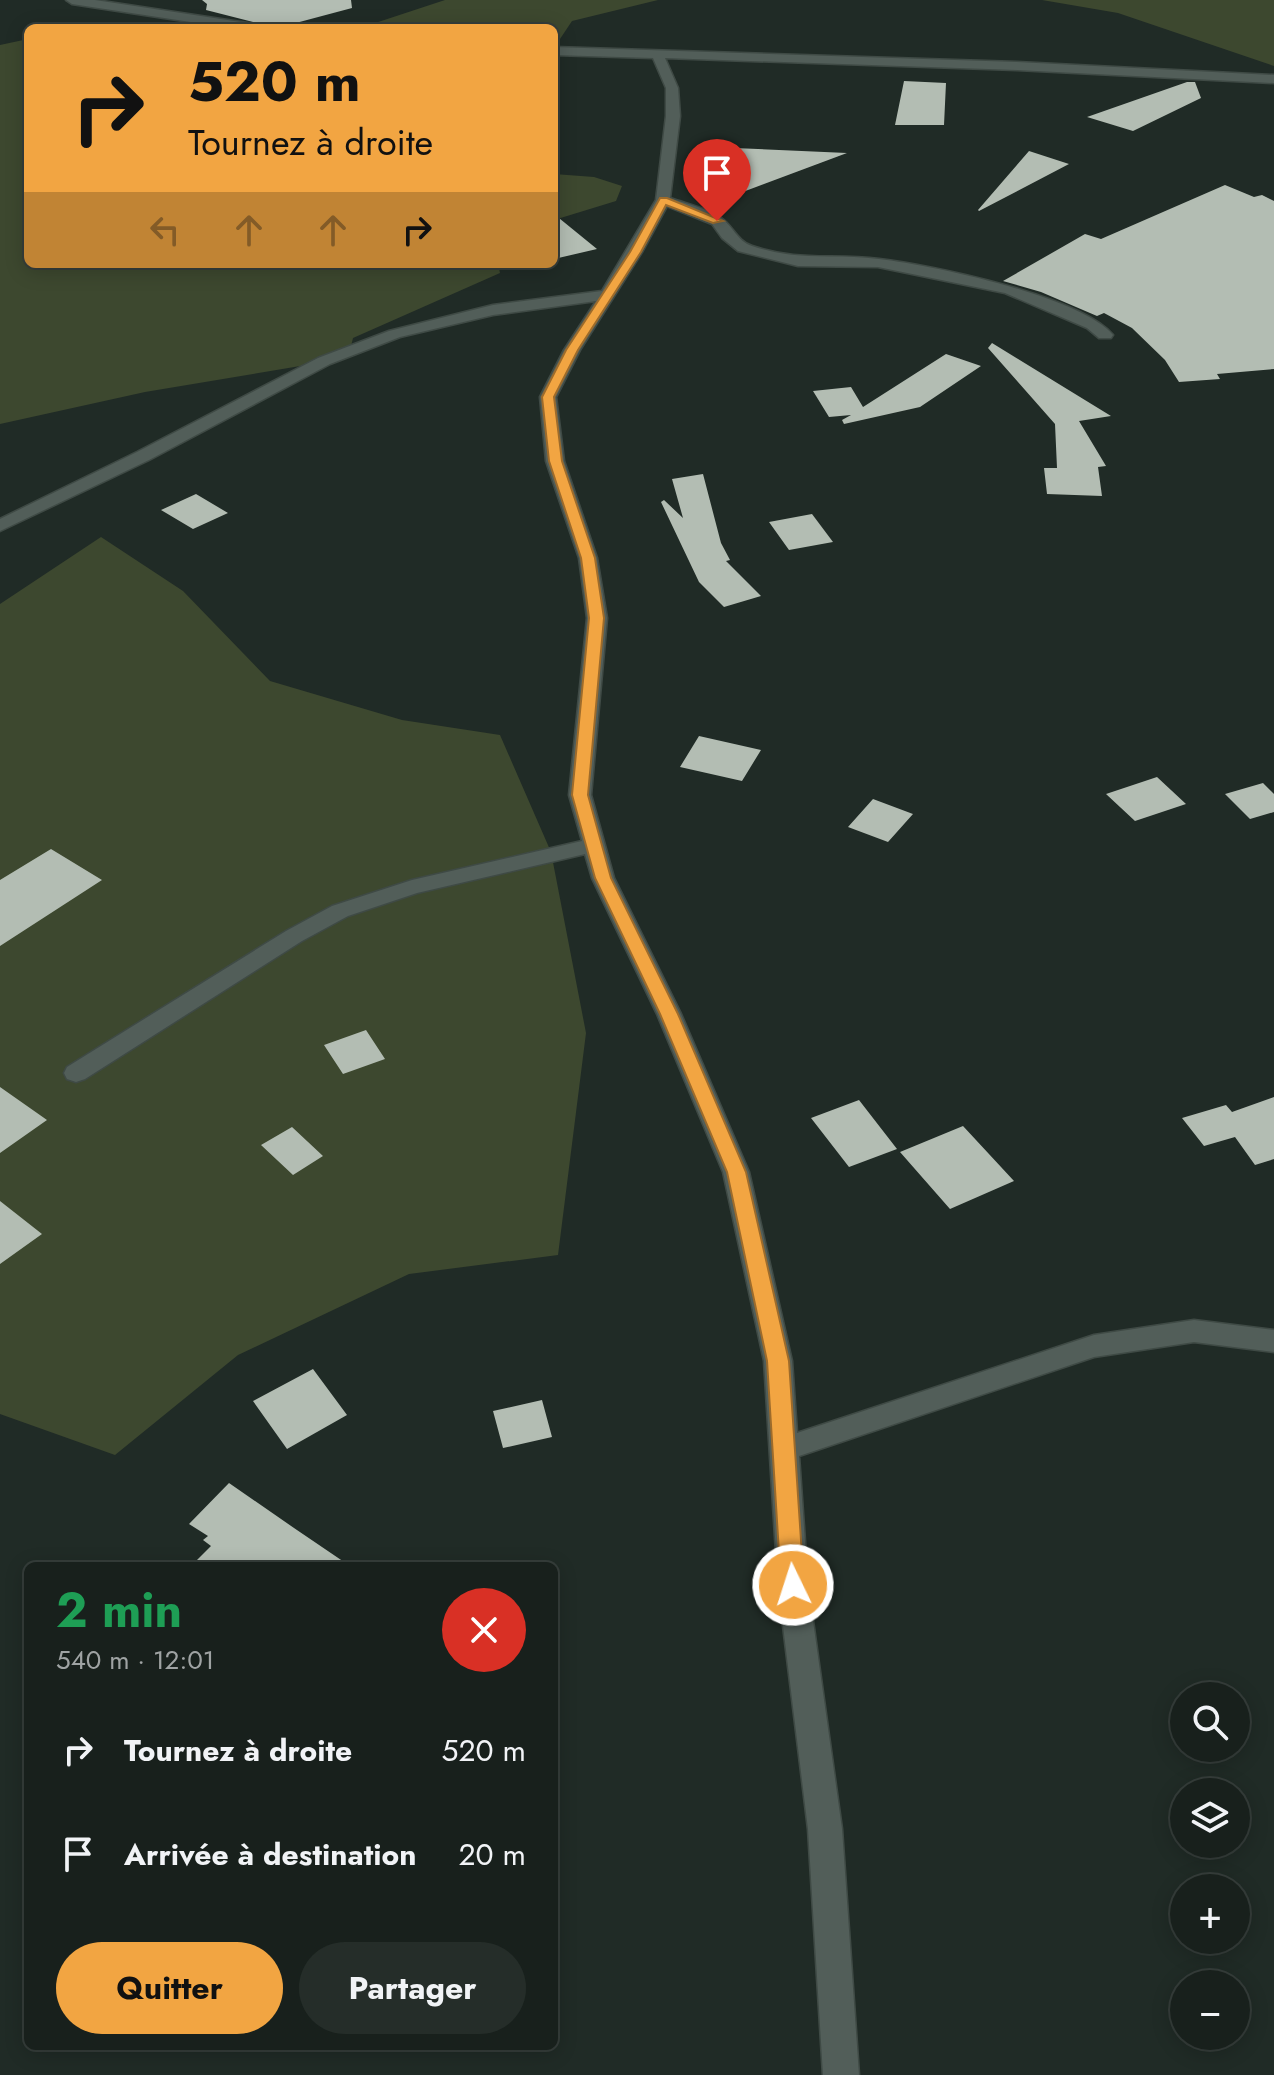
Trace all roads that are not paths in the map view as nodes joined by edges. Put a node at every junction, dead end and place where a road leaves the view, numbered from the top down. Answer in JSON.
{"nodes":[{"id":1,"x":72,"y":0,"type":"edge"},
{"id":2,"x":228,"y":24,"type":"edge"},
{"id":3,"x":558,"y":51,"type":"edge"},
{"id":4,"x":658,"y":56,"type":"junction"},
{"id":5,"x":1274,"y":79,"type":"edge"},
{"id":6,"x":663,"y":200,"type":"junction"},
{"id":7,"x":606,"y":295,"type":"junction"},
{"id":8,"x":1105,"y":335,"type":"dead end"},
{"id":9,"x":0,"y":526,"type":"edge"},
{"id":10,"x":594,"y":845,"type":"junction"},
{"id":11,"x":76,"y":1073,"type":"dead end"},
{"id":12,"x":1274,"y":1341,"type":"edge"},
{"id":13,"x":784,"y":1449,"type":"junction"},
{"id":14,"x":841,"y":2075,"type":"edge"}],
"edges":[{"from":1,"to":2,"type":"street"},
{"from":3,"to":4,"type":"street"},
{"from":4,"to":5,"type":"street"},
{"from":4,"to":6,"type":"street"},
{"from":6,"to":7,"type":"street"},
{"from":6,"to":8,"type":"street"},
{"from":7,"to":9,"type":"street"},
{"from":7,"to":10,"type":"street"},
{"from":10,"to":11,"type":"street"},
{"from":10,"to":13,"type":"street"},
{"from":12,"to":13,"type":"street"},
{"from":13,"to":14,"type":"street"}]}
